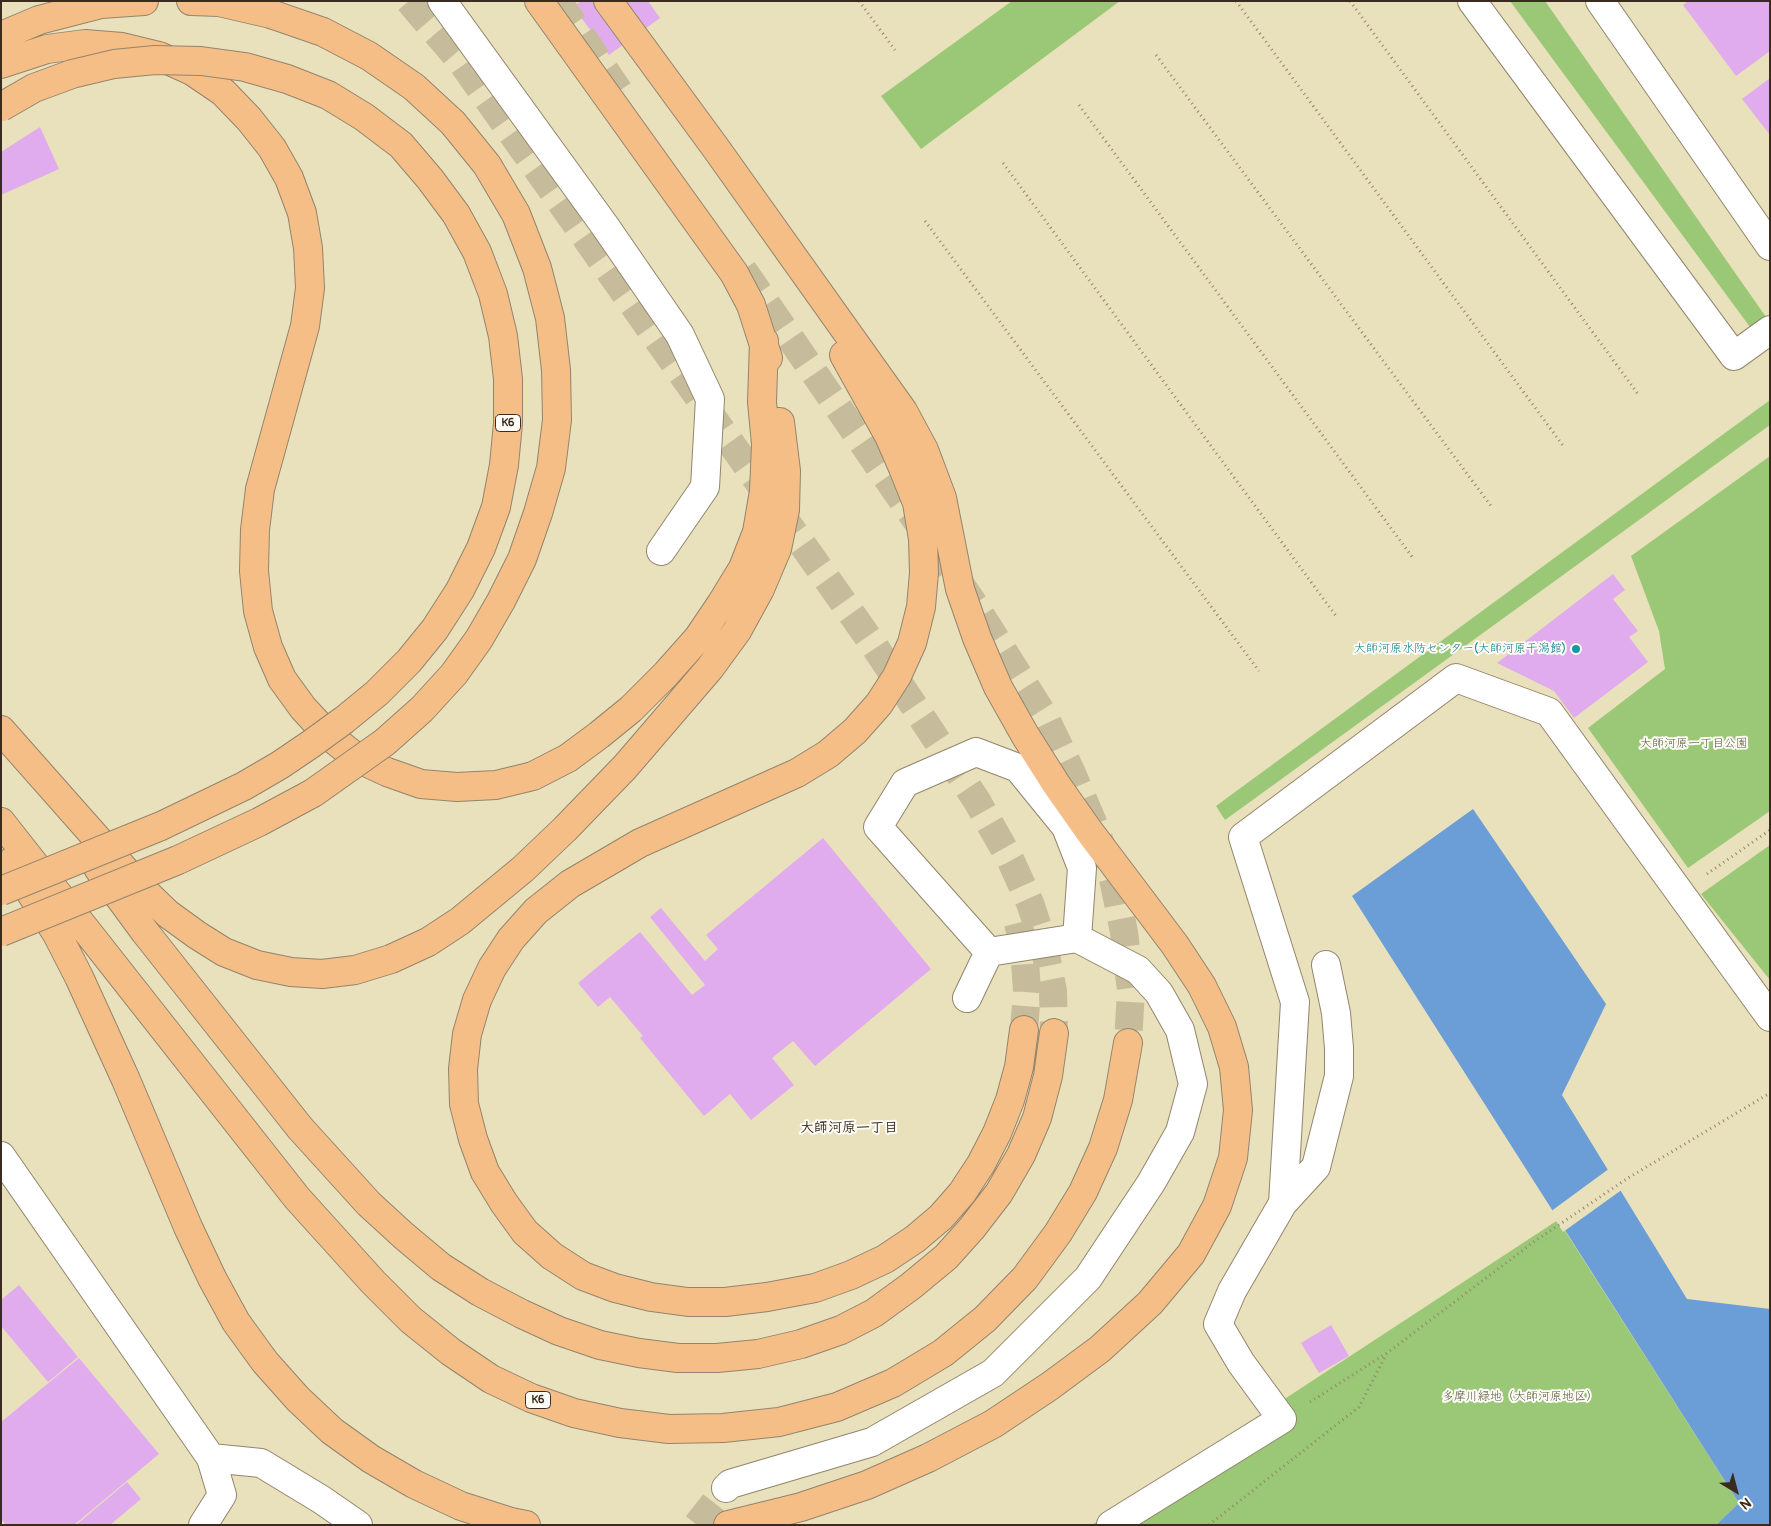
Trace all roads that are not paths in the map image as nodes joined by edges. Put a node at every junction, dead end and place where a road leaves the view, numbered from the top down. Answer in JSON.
{"nodes":[{"id":1,"x":144,"y":1,"type":"edge"},
{"id":2,"x":191,"y":1,"type":"edge"},
{"id":3,"x":442,"y":1,"type":"edge"},
{"id":4,"x":539,"y":1,"type":"edge"},
{"id":5,"x":608,"y":1,"type":"edge"},
{"id":6,"x":1472,"y":1,"type":"edge"},
{"id":7,"x":1600,"y":1,"type":"edge"},
{"id":8,"x":1,"y":36,"type":"edge"},
{"id":9,"x":1,"y":64,"type":"edge"},
{"id":10,"x":1,"y":107,"type":"edge"},
{"id":11,"x":1770,"y":246,"type":"edge"},
{"id":12,"x":786,"y":248,"type":"junction"},
{"id":13,"x":1770,"y":330,"type":"edge"},
{"id":14,"x":764,"y":341,"type":"junction"},
{"id":15,"x":661,"y":551,"type":"dead end"},
{"id":16,"x":1,"y":730,"type":"edge"},
{"id":17,"x":1,"y":738,"type":"edge"},
{"id":18,"x":1,"y":822,"type":"edge"},
{"id":19,"x":1,"y":850,"type":"edge"},
{"id":20,"x":1,"y":891,"type":"edge"},
{"id":21,"x":1,"y":932,"type":"edge"},
{"id":22,"x":1077,"y":938,"type":"junction"},
{"id":23,"x":990,"y":952,"type":"junction"},
{"id":24,"x":1326,"y":966,"type":"dead end"},
{"id":25,"x":967,"y":998,"type":"dead end"},
{"id":26,"x":1770,"y":1017,"type":"edge"},
{"id":27,"x":1024,"y":1030,"type":"tunnel mouth"},
{"id":28,"x":1054,"y":1033,"type":"tunnel mouth"},
{"id":29,"x":1128,"y":1043,"type":"tunnel mouth"},
{"id":30,"x":1,"y":1156,"type":"edge"},
{"id":31,"x":1283,"y":1203,"type":"junction"},
{"id":32,"x":211,"y":1458,"type":"junction"},
{"id":33,"x":726,"y":1488,"type":"tunnel mouth"},
{"id":34,"x":203,"y":1525,"type":"edge"},
{"id":35,"x":358,"y":1525,"type":"edge"},
{"id":36,"x":526,"y":1525,"type":"edge"},
{"id":37,"x":728,"y":1525,"type":"edge"},
{"id":38,"x":1111,"y":1525,"type":"edge"}],
"edges":[{"from":1,"to":8,"type":"highway"},
{"from":2,"to":21,"type":"highway","bridge":true},
{"from":3,"to":15,"type":"street"},
{"from":4,"to":14,"type":"highway"},
{"from":5,"to":12,"type":"highway"},
{"from":6,"to":13,"type":"street"},
{"from":7,"to":11,"type":"street"},
{"from":9,"to":14,"type":"highway"},
{"from":10,"to":20,"type":"highway","number":"K6","bridge":true},
{"from":12,"to":27,"type":"highway"},
{"from":12,"to":37,"type":"highway"},
{"from":14,"to":16,"type":"highway"},
{"from":17,"to":28,"type":"highway"},
{"from":18,"to":29,"type":"highway","number":"K6"},
{"from":19,"to":36,"type":"highway"},
{"from":22,"to":23,"type":"street"},
{"from":22,"to":23,"type":"street"},
{"from":22,"to":33,"type":"street"},
{"from":23,"to":25,"type":"street"},
{"from":24,"to":31,"type":"street"},
{"from":26,"to":31,"type":"street"},
{"from":30,"to":32,"type":"street"},
{"from":31,"to":38,"type":"street"},
{"from":32,"to":34,"type":"street"},
{"from":32,"to":35,"type":"street"}]}
